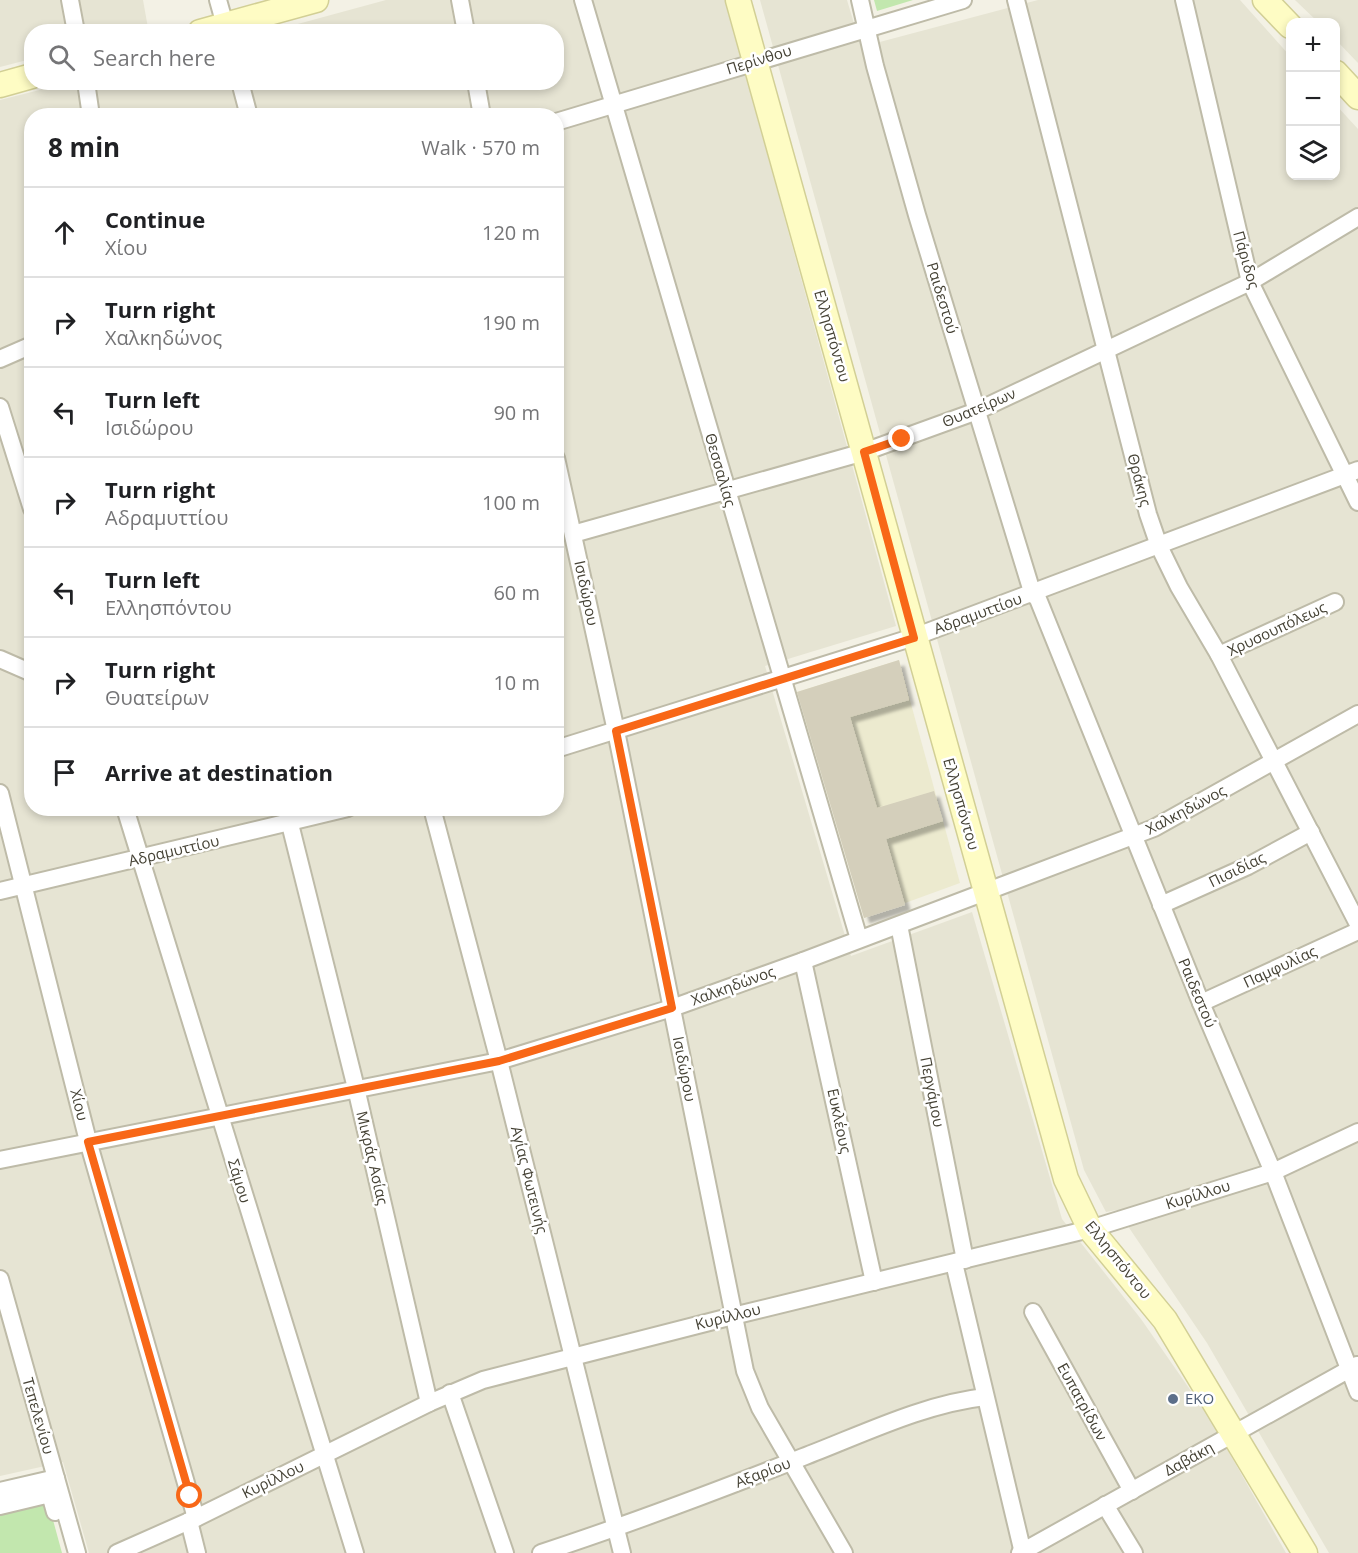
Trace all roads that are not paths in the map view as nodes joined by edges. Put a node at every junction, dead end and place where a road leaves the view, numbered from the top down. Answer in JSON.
{"nodes":[{"id":1,"x":70,"y":0,"type":"edge"},
{"id":2,"x":218,"y":0,"type":"edge"},
{"id":3,"x":316,"y":0,"type":"edge"},
{"id":4,"x":460,"y":0,"type":"edge"},
{"id":5,"x":583,"y":0,"type":"edge"},
{"id":6,"x":738,"y":0,"type":"edge"},
{"id":7,"x":860,"y":0,"type":"edge"},
{"id":8,"x":963,"y":0,"type":"edge"},
{"id":9,"x":1016,"y":0,"type":"edge"},
{"id":10,"x":1184,"y":0,"type":"edge"},
{"id":11,"x":1265,"y":0,"type":"edge"},
{"id":12,"x":1286,"y":23,"type":"edge"},
{"id":13,"x":74,"y":24,"type":"edge"},
{"id":14,"x":225,"y":24,"type":"edge"},
{"id":15,"x":239,"y":24,"type":"edge"},
{"id":16,"x":464,"y":24,"type":"edge"},
{"id":17,"x":868,"y":28,"type":"junction"},
{"id":18,"x":754,"y":62,"type":"junction"},
{"id":19,"x":24,"y":78,"type":"edge"},
{"id":20,"x":1340,"y":78,"type":"edge"},
{"id":21,"x":0,"y":85,"type":"edge"},
{"id":22,"x":87,"y":90,"type":"edge"},
{"id":23,"x":242,"y":90,"type":"edge"},
{"id":24,"x":477,"y":90,"type":"edge"},
{"id":25,"x":1358,"y":97,"type":"edge"},
{"id":26,"x":612,"y":105,"type":"junction"},
{"id":27,"x":90,"y":108,"type":"edge"},
{"id":28,"x":247,"y":108,"type":"edge"},
{"id":29,"x":481,"y":108,"type":"edge"},
{"id":30,"x":564,"y":120,"type":"edge"},
{"id":31,"x":1358,"y":217,"type":"edge"},
{"id":32,"x":1250,"y":282,"type":"junction"},
{"id":33,"x":24,"y":348,"type":"edge"},
{"id":34,"x":1105,"y":352,"type":"junction"},
{"id":35,"x":0,"y":359,"type":"edge"},
{"id":36,"x":0,"y":407,"type":"edge"},
{"id":37,"x":978,"y":411,"type":"junction"},
{"id":38,"x":864,"y":452,"type":"junction"},
{"id":39,"x":1351,"y":472,"type":"edge"},
{"id":40,"x":24,"y":484,"type":"edge"},
{"id":41,"x":726,"y":491,"type":"junction"},
{"id":42,"x":564,"y":494,"type":"edge"},
{"id":43,"x":1358,"y":502,"type":"edge"},
{"id":44,"x":573,"y":534,"type":"junction"},
{"id":45,"x":1159,"y":546,"type":"junction"},
{"id":46,"x":1035,"y":594,"type":"junction"},
{"id":47,"x":1335,"y":602,"type":"dead end"},
{"id":48,"x":914,"y":638,"type":"junction"},
{"id":49,"x":1219,"y":655,"type":"junction"},
{"id":50,"x":0,"y":659,"type":"edge"},
{"id":51,"x":24,"y":670,"type":"edge"},
{"id":52,"x":781,"y":680,"type":"junction"},
{"id":53,"x":1358,"y":714,"type":"edge"},
{"id":54,"x":616,"y":731,"type":"junction"},
{"id":55,"x":564,"y":747,"type":"edge"},
{"id":56,"x":1275,"y":762,"type":"junction"},
{"id":57,"x":0,"y":793,"type":"edge"},
{"id":58,"x":128,"y":816,"type":"edge"},
{"id":59,"x":289,"y":816,"type":"edge"},
{"id":60,"x":434,"y":816,"type":"edge"},
{"id":61,"x":1311,"y":832,"type":"junction"},
{"id":62,"x":1133,"y":837,"type":"junction"},
{"id":63,"x":141,"y":859,"type":"junction"},
{"id":64,"x":24,"y":886,"type":"junction"},
{"id":65,"x":0,"y":891,"type":"edge"},
{"id":66,"x":985,"y":892,"type":"junction"},
{"id":67,"x":1161,"y":905,"type":"junction"},
{"id":68,"x":1358,"y":924,"type":"edge"},
{"id":69,"x":899,"y":925,"type":"junction"},
{"id":70,"x":1358,"y":931,"type":"edge"},
{"id":71,"x":859,"y":939,"type":"junction"},
{"id":72,"x":803,"y":961,"type":"junction"},
{"id":73,"x":1201,"y":1002,"type":"junction"},
{"id":74,"x":672,"y":1008,"type":"junction"},
{"id":75,"x":499,"y":1061,"type":"junction"},
{"id":76,"x":356,"y":1088,"type":"junction"},
{"id":77,"x":219,"y":1115,"type":"junction"},
{"id":78,"x":1358,"y":1132,"type":"edge"},
{"id":79,"x":88,"y":1142,"type":"junction"},
{"id":80,"x":0,"y":1160,"type":"edge"},
{"id":81,"x":1273,"y":1172,"type":"junction"},
{"id":82,"x":1090,"y":1229,"type":"junction"},
{"id":83,"x":959,"y":1261,"type":"junction"},
{"id":84,"x":0,"y":1279,"type":"edge"},
{"id":85,"x":874,"y":1282,"type":"junction"},
{"id":86,"x":1033,"y":1312,"type":"dead end"},
{"id":87,"x":733,"y":1316,"type":"junction"},
{"id":88,"x":574,"y":1357,"type":"junction"},
{"id":89,"x":1353,"y":1367,"type":"edge"},
{"id":90,"x":1358,"y":1392,"type":"edge"},
{"id":91,"x":450,"y":1393,"type":"junction"},
{"id":92,"x":985,"y":1397,"type":"junction"},
{"id":93,"x":429,"y":1403,"type":"junction"},
{"id":94,"x":1235,"y":1433,"type":"junction"},
{"id":95,"x":324,"y":1454,"type":"junction"},
{"id":96,"x":792,"y":1462,"type":"junction"},
{"id":97,"x":56,"y":1478,"type":"junction"},
{"id":98,"x":0,"y":1491,"type":"edge"},
{"id":99,"x":1132,"y":1491,"type":"junction"},
{"id":100,"x":1105,"y":1505,"type":"junction"},
{"id":101,"x":0,"y":1506,"type":"edge"},
{"id":102,"x":193,"y":1520,"type":"junction"},
{"id":103,"x":615,"y":1528,"type":"junction"},
{"id":104,"x":1022,"y":1552,"type":"edge"},
{"id":105,"x":66,"y":1553,"type":"edge"},
{"id":106,"x":77,"y":1553,"type":"edge"},
{"id":107,"x":117,"y":1553,"type":"edge"},
{"id":108,"x":197,"y":1553,"type":"edge"},
{"id":109,"x":355,"y":1553,"type":"edge"},
{"id":110,"x":505,"y":1553,"type":"edge"},
{"id":111,"x":541,"y":1553,"type":"edge"},
{"id":112,"x":622,"y":1553,"type":"edge"},
{"id":113,"x":844,"y":1553,"type":"edge"},
{"id":114,"x":1134,"y":1553,"type":"edge"},
{"id":115,"x":1305,"y":1553,"type":"edge"}],
"edges":[{"from":1,"to":13,"type":"street"},
{"from":2,"to":14,"type":"street"},
{"from":3,"to":15,"type":"street"},
{"from":4,"to":16,"type":"street"},
{"from":5,"to":26,"type":"street","name":"Θεσσαλίας"},
{"from":6,"to":18,"type":"street","name":"Ελλησπόντου"},
{"from":7,"to":17,"type":"street","name":"Ραιδεστού"},
{"from":8,"to":17,"type":"street","name":"Περίνθου"},
{"from":9,"to":34,"type":"street","name":"Θράκης"},
{"from":10,"to":32,"type":"street","name":"Πάριδος"},
{"from":11,"to":12,"type":"street"},
{"from":17,"to":18,"type":"street","name":"Περίνθου"},
{"from":17,"to":37,"type":"street","name":"Ραιδεστού"},
{"from":18,"to":26,"type":"street","name":"Περίνθου"},
{"from":18,"to":38,"type":"street","name":"Ελλησπόντου"},
{"from":19,"to":21,"type":"street"},
{"from":20,"to":25,"type":"street"},
{"from":22,"to":27,"type":"street"},
{"from":23,"to":28,"type":"street"},
{"from":24,"to":29,"type":"street"},
{"from":26,"to":30,"type":"street","name":"Περίνθου"},
{"from":26,"to":41,"type":"street","name":"Θεσσαλίας"},
{"from":31,"to":32,"type":"street","name":"Θυατείρων"},
{"from":32,"to":34,"type":"street","name":"Θυατείρων"},
{"from":32,"to":39,"type":"street","name":"Πάριδος"},
{"from":33,"to":35,"type":"street"},
{"from":34,"to":37,"type":"street","name":"Θυατείρων"},
{"from":34,"to":45,"type":"street","name":"Θράκης"},
{"from":36,"to":40,"type":"street"},
{"from":37,"to":38,"type":"street","name":"Θυατείρων"},
{"from":37,"to":46,"type":"street","name":"Ραιδεστού"},
{"from":38,"to":41,"type":"street","name":"Θυατείρων"},
{"from":38,"to":48,"type":"street","name":"Ελλησπόντου"},
{"from":39,"to":43,"type":"street","name":"Πάριδος"},
{"from":39,"to":45,"type":"street","name":"Αδραμυττίου"},
{"from":41,"to":44,"type":"street","name":"Θυατείρων"},
{"from":41,"to":52,"type":"street","name":"Θεσσαλίας"},
{"from":42,"to":44,"type":"street","name":"Ισιδώρου"},
{"from":44,"to":54,"type":"street","name":"Ισιδώρου"},
{"from":45,"to":46,"type":"street","name":"Αδραμυττίου"},
{"from":45,"to":49,"type":"street","name":"Θράκης"},
{"from":46,"to":48,"type":"street","name":"Αδραμυττίου"},
{"from":46,"to":62,"type":"street","name":"Ραιδεστού"},
{"from":47,"to":49,"type":"street","name":"Χρυσουπόλεως"},
{"from":48,"to":52,"type":"street","name":"Αδραμυττίου"},
{"from":48,"to":66,"type":"street","name":"Ελλησπόντου"},
{"from":49,"to":56,"type":"street","name":"Θράκης"},
{"from":50,"to":51,"type":"street"},
{"from":52,"to":54,"type":"street","name":"Αδραμυττίου"},
{"from":52,"to":71,"type":"street","name":"Θεσσαλίας"},
{"from":53,"to":56,"type":"street","name":"Χαλκηδώνος"},
{"from":54,"to":55,"type":"street","name":"Αδραμυττίου"},
{"from":54,"to":74,"type":"street","name":"Ισιδώρου"},
{"from":56,"to":61,"type":"street","name":"Θράκης"},
{"from":56,"to":62,"type":"street","name":"Χαλκηδώνος"},
{"from":57,"to":64,"type":"street","name":"Χίου"},
{"from":58,"to":63,"type":"street","name":"Σάμου"},
{"from":59,"to":63,"type":"street","name":"Αδραμυττίου"},
{"from":59,"to":76,"type":"street","name":"Μικράς Ασίας"},
{"from":60,"to":75,"type":"street","name":"Αγίας Φωτεινής"},
{"from":61,"to":67,"type":"street","name":"Πισιδίας"},
{"from":61,"to":68,"type":"street","name":"Θράκης"},
{"from":62,"to":66,"type":"street","name":"Χαλκηδώνος"},
{"from":62,"to":67,"type":"street","name":"Ραιδεστού"},
{"from":63,"to":64,"type":"street","name":"Αδραμυττίου"},
{"from":63,"to":77,"type":"street","name":"Σάμου"},
{"from":64,"to":65,"type":"street","name":"Αδραμυττίου"},
{"from":64,"to":79,"type":"street","name":"Χίου"},
{"from":66,"to":69,"type":"street","name":"Χαλκηδώνος"},
{"from":66,"to":82,"type":"street","name":"Ελλησπόντου"},
{"from":67,"to":73,"type":"street","name":"Ραιδεστού"},
{"from":69,"to":71,"type":"street","name":"Χαλκηδώνος"},
{"from":69,"to":83,"type":"street","name":"Περγάμου"},
{"from":70,"to":73,"type":"street","name":"Παμφυλίας"},
{"from":71,"to":72,"type":"street","name":"Χαλκηδώνος"},
{"from":72,"to":74,"type":"street","name":"Χαλκηδώνος"},
{"from":72,"to":85,"type":"street","name":"Ευκλέους"},
{"from":73,"to":81,"type":"street","name":"Ραιδεστού"},
{"from":74,"to":75,"type":"street","name":"Χαλκηδώνος"},
{"from":74,"to":87,"type":"street","name":"Ισιδώρου"},
{"from":75,"to":76,"type":"street","name":"Χαλκηδώνος"},
{"from":75,"to":88,"type":"street","name":"Αγίας Φωτεινής"},
{"from":76,"to":77,"type":"street","name":"Χαλκηδώνος"},
{"from":76,"to":93,"type":"street","name":"Μικράς Ασίας"},
{"from":77,"to":79,"type":"street","name":"Χαλκηδώνος"},
{"from":77,"to":95,"type":"street","name":"Σάμου"},
{"from":78,"to":81,"type":"street","name":"Κυρίλλου"},
{"from":79,"to":80,"type":"street","name":"Χαλκηδώνος"},
{"from":79,"to":102,"type":"street","name":"Χίου"},
{"from":81,"to":82,"type":"street","name":"Κυρίλλου"},
{"from":81,"to":89,"type":"street","name":"Ραιδεστού"},
{"from":82,"to":83,"type":"street","name":"Κυρίλλου"},
{"from":82,"to":94,"type":"street","name":"Ελλησπόντου"},
{"from":83,"to":85,"type":"street","name":"Κυρίλλου"},
{"from":83,"to":92,"type":"street","name":"Περγάμου"},
{"from":84,"to":97,"type":"street","name":"Τεπελενίου"},
{"from":85,"to":87,"type":"street","name":"Κυρίλλου"},
{"from":86,"to":99,"type":"street","name":"Ευπατρίδων"},
{"from":87,"to":88,"type":"street","name":"Κυρίλλου"},
{"from":87,"to":96,"type":"street","name":"Ισιδώρου"},
{"from":88,"to":91,"type":"street","name":"Κυρίλλου"},
{"from":88,"to":103,"type":"street","name":"Αγίας Φωτεινής"},
{"from":89,"to":90,"type":"street","name":"Ραιδεστού"},
{"from":89,"to":94,"type":"street","name":"Δαβάκη"},
{"from":91,"to":93,"type":"street","name":"Κυρίλλου"},
{"from":91,"to":110,"type":"street"},
{"from":92,"to":96,"type":"street","name":"Αξαρίου"},
{"from":92,"to":104,"type":"street","name":"Περγάμου"},
{"from":93,"to":95,"type":"street","name":"Κυρίλλου"},
{"from":94,"to":99,"type":"street","name":"Δαβάκη"},
{"from":94,"to":115,"type":"street","name":"Ελλησπόντου"},
{"from":95,"to":102,"type":"street","name":"Κυρίλλου"},
{"from":95,"to":109,"type":"street","name":"Σάμου"},
{"from":96,"to":103,"type":"street","name":"Αξαρίου"},
{"from":96,"to":113,"type":"street","name":"Ισιδώρου"},
{"from":97,"to":98,"type":"street"},
{"from":97,"to":106,"type":"street","name":"Τεπελενίου"},
{"from":99,"to":100,"type":"street","name":"Δαβάκη"},
{"from":100,"to":104,"type":"street","name":"Δαβάκη"},
{"from":100,"to":114,"type":"street"},
{"from":101,"to":105,"type":"street"},
{"from":102,"to":107,"type":"street","name":"Κυρίλλου"},
{"from":102,"to":108,"type":"street","name":"Χίου"},
{"from":103,"to":111,"type":"street","name":"Αξαρίου"},
{"from":103,"to":112,"type":"street","name":"Αγίας Φωτεινής"}]}
